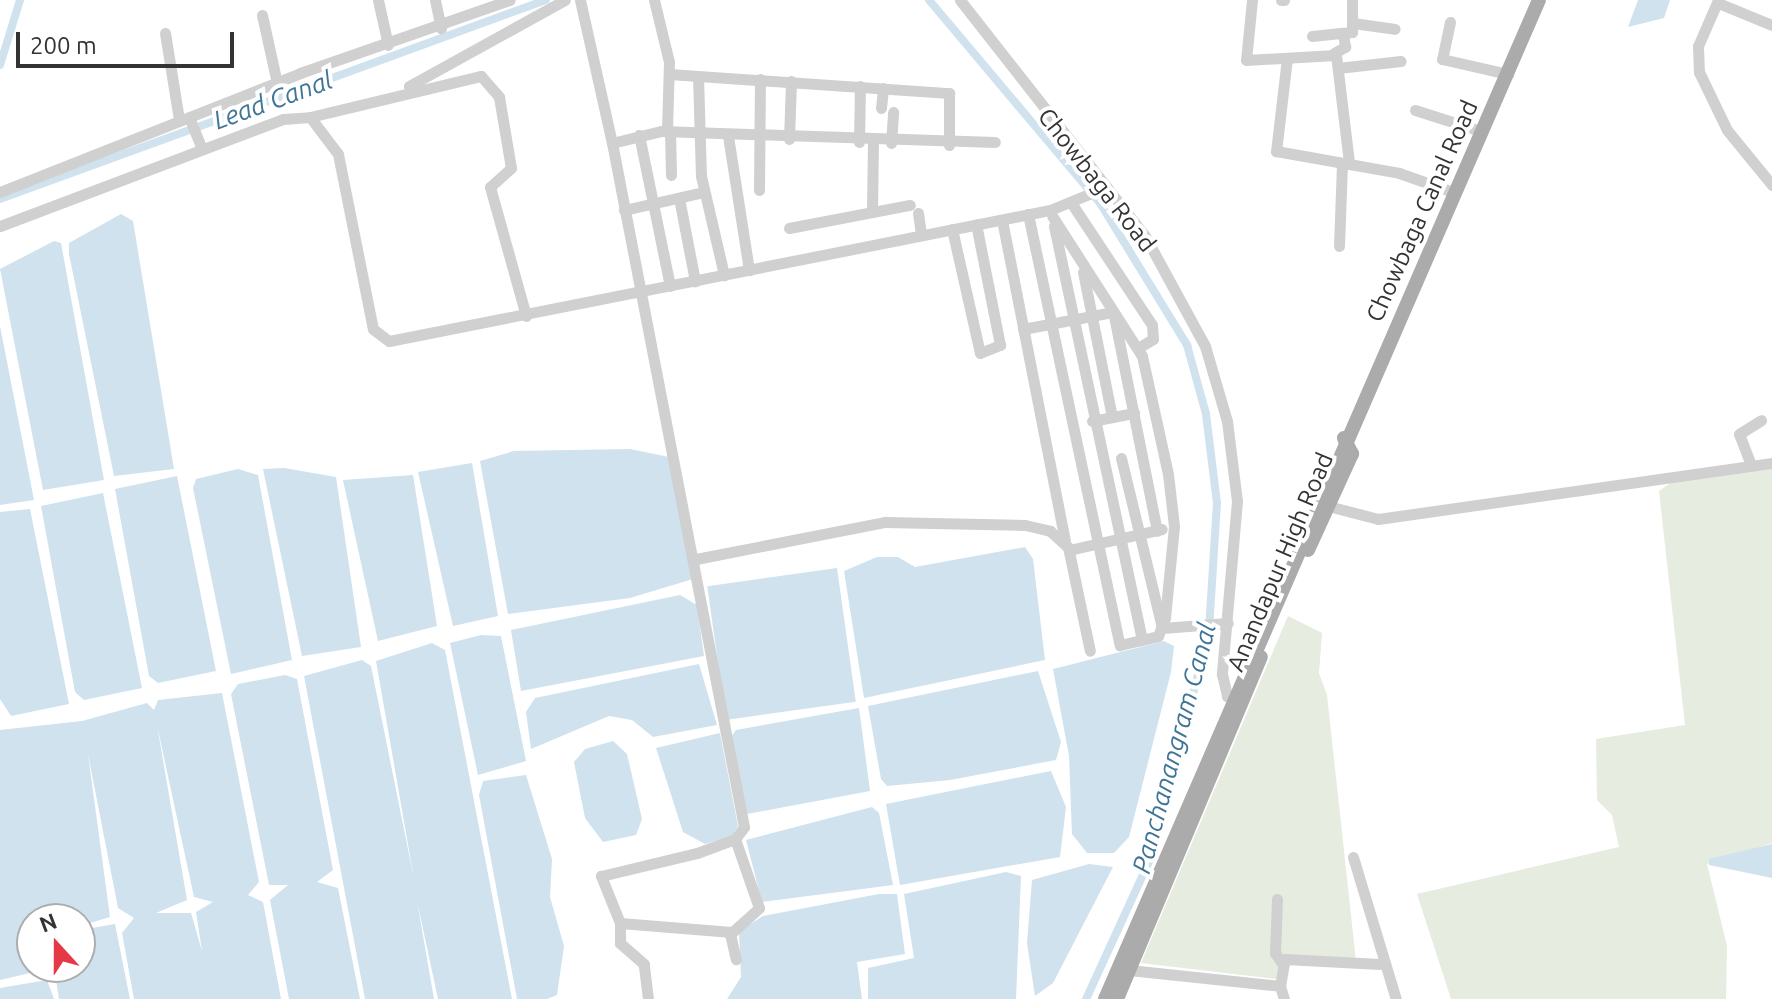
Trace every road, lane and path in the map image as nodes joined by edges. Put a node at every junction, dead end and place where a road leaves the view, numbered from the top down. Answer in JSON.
{"nodes":[{"id":1,"x":378,"y":0,"type":"edge"},
{"id":2,"x":435,"y":0,"type":"edge"},
{"id":3,"x":510,"y":0,"type":"edge"},
{"id":4,"x":565,"y":0,"type":"edge"},
{"id":5,"x":580,"y":0,"type":"edge"},
{"id":6,"x":654,"y":0,"type":"edge"},
{"id":7,"x":960,"y":0,"type":"edge"},
{"id":8,"x":1252,"y":0,"type":"edge"},
{"id":9,"x":1352,"y":0,"type":"edge"},
{"id":10,"x":1539,"y":0,"type":"edge"},
{"id":11,"x":1718,"y":2,"type":"edge"},
{"id":12,"x":482,"y":6,"type":"edge"},
{"id":13,"x":262,"y":15,"type":"dead end"},
{"id":14,"x":1450,"y":22,"type":"dead end"},
{"id":15,"x":1353,"y":23,"type":"junction"},
{"id":16,"x":1772,"y":25,"type":"edge"},
{"id":17,"x":441,"y":28,"type":"junction"},
{"id":18,"x":1395,"y":29,"type":"dead end"},
{"id":19,"x":165,"y":33,"type":"dead end"},
{"id":20,"x":1343,"y":33,"type":"junction"},
{"id":21,"x":1312,"y":36,"type":"dead end"},
{"id":22,"x":388,"y":45,"type":"junction"},
{"id":23,"x":1334,"y":53,"type":"junction"},
{"id":24,"x":1287,"y":58,"type":"junction"},
{"id":25,"x":1401,"y":61,"type":"dead end"},
{"id":26,"x":1338,"y":68,"type":"junction"},
{"id":27,"x":669,"y":74,"type":"junction"},
{"id":28,"x":1508,"y":74,"type":"junction"},
{"id":29,"x":698,"y":76,"type":"junction"},
{"id":30,"x":760,"y":79,"type":"junction"},
{"id":31,"x":791,"y":81,"type":"junction"},
{"id":32,"x":277,"y":83,"type":"junction"},
{"id":33,"x":860,"y":86,"type":"junction"},
{"id":34,"x":883,"y":88,"type":"junction"},
{"id":35,"x":398,"y":92,"type":"junction"},
{"id":36,"x":1415,"y":110,"type":"dead end"},
{"id":37,"x":310,"y":117,"type":"junction"},
{"id":38,"x":184,"y":118,"type":"junction"},
{"id":39,"x":668,"y":131,"type":"junction"},
{"id":40,"x":1481,"y":131,"type":"junction"},
{"id":41,"x":700,"y":134,"type":"junction"},
{"id":42,"x":639,"y":135,"type":"junction"},
{"id":43,"x":728,"y":136,"type":"junction"},
{"id":44,"x":759,"y":137,"type":"junction"},
{"id":45,"x":789,"y":139,"type":"junction"},
{"id":46,"x":859,"y":142,"type":"junction"},
{"id":47,"x":873,"y":142,"type":"junction"},
{"id":48,"x":995,"y":142,"type":"dead end"},
{"id":49,"x":612,"y":143,"type":"junction"},
{"id":50,"x":891,"y":143,"type":"junction"},
{"id":51,"x":949,"y":145,"type":"junction"},
{"id":52,"x":202,"y":150,"type":"junction"},
{"id":53,"x":1345,"y":163,"type":"junction"},
{"id":54,"x":671,"y":175,"type":"dead end"},
{"id":55,"x":1772,"y":185,"type":"edge"},
{"id":56,"x":1102,"y":188,"type":"junction"},
{"id":57,"x":759,"y":190,"type":"dead end"},
{"id":58,"x":0,"y":192,"type":"edge"},
{"id":59,"x":703,"y":192,"type":"junction"},
{"id":60,"x":1453,"y":192,"type":"junction"},
{"id":61,"x":679,"y":198,"type":"junction"},
{"id":62,"x":1075,"y":203,"type":"junction"},
{"id":63,"x":653,"y":204,"type":"junction"},
{"id":64,"x":624,"y":210,"type":"junction"},
{"id":65,"x":872,"y":212,"type":"junction"},
{"id":66,"x":1051,"y":213,"type":"junction"},
{"id":67,"x":1028,"y":214,"type":"junction"},
{"id":68,"x":1002,"y":220,"type":"junction"},
{"id":69,"x":976,"y":224,"type":"junction"},
{"id":70,"x":0,"y":226,"type":"edge"},
{"id":71,"x":789,"y":228,"type":"dead end"},
{"id":72,"x":952,"y":229,"type":"junction"},
{"id":73,"x":921,"y":235,"type":"junction"},
{"id":74,"x":1339,"y":246,"type":"dead end"},
{"id":75,"x":1082,"y":264,"type":"junction"},
{"id":76,"x":749,"y":270,"type":"junction"},
{"id":77,"x":724,"y":275,"type":"junction"},
{"id":78,"x":695,"y":281,"type":"junction"},
{"id":79,"x":670,"y":286,"type":"junction"},
{"id":80,"x":642,"y":291,"type":"junction"},
{"id":81,"x":1112,"y":310,"type":"junction"},
{"id":82,"x":1092,"y":315,"type":"junction"},
{"id":83,"x":526,"y":316,"type":"junction"},
{"id":84,"x":1071,"y":319,"type":"junction"},
{"id":85,"x":1051,"y":323,"type":"junction"},
{"id":86,"x":1023,"y":329,"type":"junction"},
{"id":87,"x":1138,"y":348,"type":"junction"},
{"id":88,"x":1134,"y":413,"type":"junction"},
{"id":89,"x":1112,"y":417,"type":"junction"},
{"id":90,"x":1761,"y":420,"type":"dead end"},
{"id":91,"x":1092,"y":421,"type":"junction"},
{"id":92,"x":1344,"y":438,"type":"joint"},
{"id":93,"x":1121,"y":458,"type":"dead end"},
{"id":94,"x":1772,"y":463,"type":"edge"},
{"id":95,"x":1751,"y":465,"type":"junction"},
{"id":96,"x":1323,"y":505,"type":"junction"},
{"id":97,"x":1174,"y":526,"type":"junction"},
{"id":98,"x":1157,"y":531,"type":"junction"},
{"id":99,"x":1137,"y":536,"type":"junction"},
{"id":100,"x":1117,"y":540,"type":"junction"},
{"id":101,"x":1097,"y":544,"type":"junction"},
{"id":102,"x":1067,"y":546,"type":"junction"},
{"id":103,"x":696,"y":559,"type":"junction"},
{"id":104,"x":1228,"y":623,"type":"junction"},
{"id":105,"x":1162,"y":628,"type":"junction"},
{"id":106,"x":1142,"y":640,"type":"junction"},
{"id":107,"x":1090,"y":651,"type":"dead end"},
{"id":108,"x":1237,"y":704,"type":"junction"},
{"id":109,"x":735,"y":839,"type":"junction"},
{"id":110,"x":1353,"y":857,"type":"dead end"},
{"id":111,"x":1277,"y":899,"type":"dead end"},
{"id":112,"x":620,"y":923,"type":"junction"},
{"id":113,"x":732,"y":932,"type":"junction"},
{"id":114,"x":736,"y":959,"type":"dead end"},
{"id":115,"x":1282,"y":963,"type":"junction"},
{"id":116,"x":1380,"y":964,"type":"junction"},
{"id":117,"x":1129,"y":970,"type":"junction"},
{"id":118,"x":1280,"y":986,"type":"junction"},
{"id":119,"x":640,"y":999,"type":"edge"},
{"id":120,"x":648,"y":999,"type":"edge"},
{"id":121,"x":1105,"y":999,"type":"edge"},
{"id":122,"x":1117,"y":999,"type":"edge"},
{"id":123,"x":1284,"y":999,"type":"edge"},
{"id":124,"x":1396,"y":999,"type":"edge"}],
"edges":[{"from":1,"to":22,"type":"street"},
{"from":2,"to":17,"type":"street"},
{"from":3,"to":12,"type":"street"},
{"from":4,"to":35,"type":"street"},
{"from":5,"to":49,"type":"street"},
{"from":6,"to":27,"type":"street"},
{"from":7,"to":56,"type":"street","name":"Chowbaga Road"},
{"from":8,"to":24,"type":"street"},
{"from":9,"to":15,"type":"street"},
{"from":10,"to":28,"type":"main road","name":"Chowbaga Canal Road"},
{"from":11,"to":16,"type":"street"},
{"from":11,"to":55,"type":"street"},
{"from":12,"to":17,"type":"street"},
{"from":13,"to":32,"type":"street"},
{"from":14,"to":28,"type":"street"},
{"from":15,"to":18,"type":"street"},
{"from":15,"to":20,"type":"street"},
{"from":17,"to":22,"type":"street"},
{"from":19,"to":38,"type":"street"},
{"from":20,"to":21,"type":"street"},
{"from":20,"to":23,"type":"street"},
{"from":22,"to":32,"type":"street"},
{"from":23,"to":24,"type":"street"},
{"from":23,"to":26,"type":"street"},
{"from":24,"to":53,"type":"street"},
{"from":25,"to":26,"type":"street"},
{"from":26,"to":53,"type":"street"},
{"from":27,"to":29,"type":"street"},
{"from":27,"to":39,"type":"street"},
{"from":28,"to":40,"type":"main road","name":"Chowbaga Canal Road"},
{"from":29,"to":30,"type":"street"},
{"from":29,"to":41,"type":"street"},
{"from":30,"to":31,"type":"street"},
{"from":30,"to":44,"type":"street"},
{"from":31,"to":33,"type":"street"},
{"from":31,"to":45,"type":"street"},
{"from":32,"to":38,"type":"street"},
{"from":33,"to":34,"type":"street"},
{"from":33,"to":46,"type":"street"},
{"from":34,"to":50,"type":"street"},
{"from":34,"to":51,"type":"street"},
{"from":35,"to":37,"type":"street"},
{"from":35,"to":83,"type":"street"},
{"from":36,"to":40,"type":"street"},
{"from":37,"to":52,"type":"street"},
{"from":37,"to":83,"type":"street"},
{"from":38,"to":52,"type":"street"},
{"from":38,"to":58,"type":"street"},
{"from":39,"to":41,"type":"street"},
{"from":39,"to":42,"type":"street"},
{"from":39,"to":54,"type":"street"},
{"from":40,"to":60,"type":"main road","name":"Chowbaga Canal Road"},
{"from":41,"to":43,"type":"street"},
{"from":41,"to":59,"type":"street"},
{"from":42,"to":49,"type":"street"},
{"from":42,"to":63,"type":"street"},
{"from":43,"to":44,"type":"street"},
{"from":43,"to":76,"type":"street"},
{"from":44,"to":45,"type":"street"},
{"from":44,"to":57,"type":"street"},
{"from":45,"to":46,"type":"street"},
{"from":46,"to":47,"type":"street"},
{"from":47,"to":50,"type":"street"},
{"from":47,"to":65,"type":"street"},
{"from":48,"to":51,"type":"street"},
{"from":49,"to":64,"type":"street"},
{"from":50,"to":51,"type":"street"},
{"from":52,"to":70,"type":"street"},
{"from":53,"to":60,"type":"street"},
{"from":53,"to":74,"type":"street"},
{"from":56,"to":62,"type":"street"},
{"from":56,"to":104,"type":"street","name":"Chowbaga Road"},
{"from":59,"to":61,"type":"street"},
{"from":59,"to":77,"type":"street"},
{"from":60,"to":92,"type":"main road","name":"Chowbaga Canal Road"},
{"from":61,"to":63,"type":"street"},
{"from":61,"to":78,"type":"street"},
{"from":62,"to":66,"type":"street"},
{"from":62,"to":87,"type":"street"},
{"from":63,"to":64,"type":"street"},
{"from":63,"to":79,"type":"street"},
{"from":64,"to":80,"type":"street"},
{"from":65,"to":71,"type":"street"},
{"from":65,"to":73,"type":"street"},
{"from":66,"to":67,"type":"street"},
{"from":66,"to":75,"type":"street"},
{"from":66,"to":84,"type":"street"},
{"from":67,"to":68,"type":"street"},
{"from":67,"to":85,"type":"street"},
{"from":68,"to":69,"type":"street"},
{"from":68,"to":86,"type":"street"},
{"from":69,"to":72,"type":"street"},
{"from":69,"to":72,"type":"street"},
{"from":72,"to":73,"type":"street"},
{"from":73,"to":76,"type":"street"},
{"from":75,"to":81,"type":"street"},
{"from":75,"to":82,"type":"street"},
{"from":76,"to":77,"type":"street"},
{"from":77,"to":78,"type":"street"},
{"from":78,"to":79,"type":"street"},
{"from":79,"to":80,"type":"street"},
{"from":80,"to":83,"type":"street"},
{"from":80,"to":103,"type":"street"},
{"from":81,"to":82,"type":"street"},
{"from":81,"to":87,"type":"street"},
{"from":81,"to":88,"type":"street"},
{"from":82,"to":84,"type":"street"},
{"from":82,"to":89,"type":"street"},
{"from":84,"to":85,"type":"street"},
{"from":84,"to":91,"type":"street"},
{"from":85,"to":86,"type":"street"},
{"from":85,"to":101,"type":"street"},
{"from":86,"to":102,"type":"street"},
{"from":87,"to":97,"type":"street"},
{"from":88,"to":89,"type":"street"},
{"from":88,"to":98,"type":"street"},
{"from":89,"to":91,"type":"street"},
{"from":90,"to":95,"type":"street"},
{"from":91,"to":100,"type":"street"},
{"from":92,"to":96,"type":"main road","name":"Anandapur High Road"},
{"from":93,"to":99,"type":"street"},
{"from":94,"to":95,"type":"street"},
{"from":95,"to":96,"type":"street"},
{"from":96,"to":108,"type":"main road","name":"Anandapur High Road"},
{"from":97,"to":98,"type":"street"},
{"from":97,"to":105,"type":"street"},
{"from":98,"to":99,"type":"street"},
{"from":99,"to":100,"type":"street"},
{"from":99,"to":105,"type":"street"},
{"from":100,"to":101,"type":"street"},
{"from":100,"to":106,"type":"street"},
{"from":101,"to":102,"type":"street"},
{"from":101,"to":106,"type":"street"},
{"from":102,"to":103,"type":"street"},
{"from":102,"to":107,"type":"street"},
{"from":103,"to":109,"type":"street"},
{"from":104,"to":105,"type":"street"},
{"from":104,"to":108,"type":"street","name":"Chowbaga Road"},
{"from":105,"to":106,"type":"street"},
{"from":108,"to":117,"type":"main road","name":"Anandapur High Road"},
{"from":108,"to":121,"type":"main road","name":"Anandapur High Road"},
{"from":109,"to":112,"type":"street"},
{"from":109,"to":113,"type":"street"},
{"from":110,"to":116,"type":"street"},
{"from":111,"to":115,"type":"street"},
{"from":112,"to":113,"type":"street"},
{"from":112,"to":120,"type":"street"},
{"from":113,"to":114,"type":"street"},
{"from":115,"to":116,"type":"street"},
{"from":115,"to":118,"type":"street"},
{"from":116,"to":124,"type":"street"},
{"from":117,"to":118,"type":"street"},
{"from":117,"to":122,"type":"main road","name":"Anandapur High Road"},
{"from":118,"to":123,"type":"street"},
{"from":119,"to":120,"type":"street"}]}
